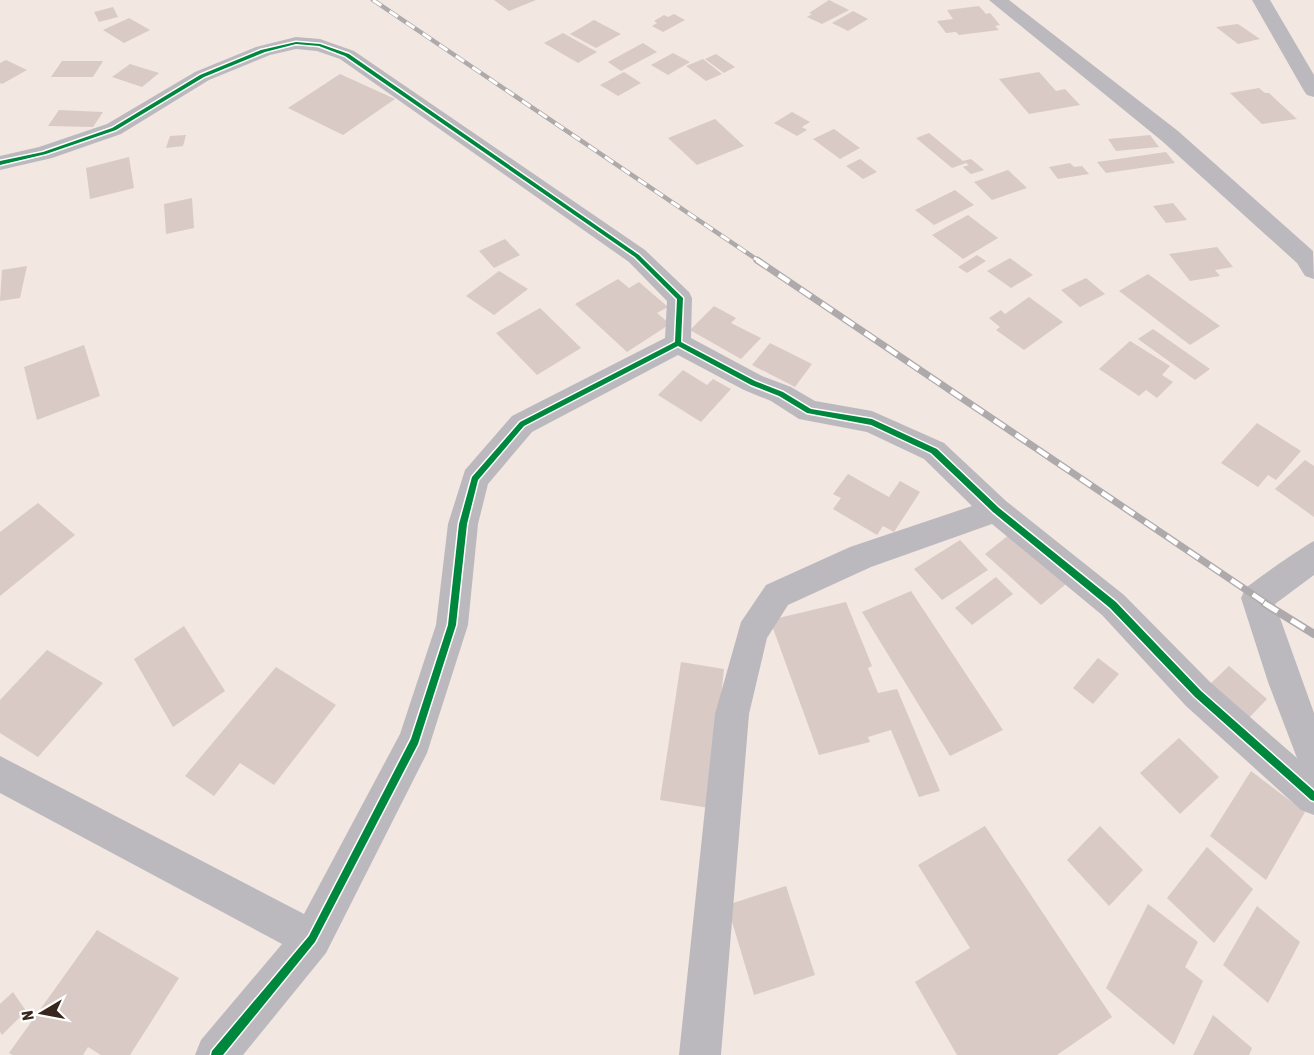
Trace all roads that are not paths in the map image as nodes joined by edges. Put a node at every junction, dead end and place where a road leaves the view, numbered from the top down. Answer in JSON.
{"nodes":[{"id":1,"x":998,"y":0,"type":"edge"},
{"id":2,"x":1261,"y":0,"type":"edge"},
{"id":3,"x":1314,"y":91,"type":"edge"},
{"id":4,"x":0,"y":163,"type":"edge"},
{"id":5,"x":1311,"y":262,"type":"edge"},
{"id":6,"x":678,"y":343,"type":"junction"},
{"id":7,"x":996,"y":510,"type":"junction"},
{"id":8,"x":1314,"y":555,"type":"edge"},
{"id":9,"x":1314,"y":757,"type":"edge"},
{"id":10,"x":0,"y":774,"type":"edge"},
{"id":11,"x":1314,"y":797,"type":"edge"},
{"id":12,"x":312,"y":939,"type":"junction"},
{"id":13,"x":216,"y":1055,"type":"edge"},
{"id":14,"x":700,"y":1055,"type":"edge"}],
"edges":[{"from":1,"to":5,"type":"street"},
{"from":2,"to":3,"type":"street"},
{"from":4,"to":6,"type":"street"},
{"from":6,"to":7,"type":"street"},
{"from":6,"to":12,"type":"street"},
{"from":7,"to":11,"type":"street"},
{"from":7,"to":14,"type":"street"},
{"from":8,"to":9,"type":"street"},
{"from":10,"to":12,"type":"street"},
{"from":12,"to":13,"type":"street"}]}
